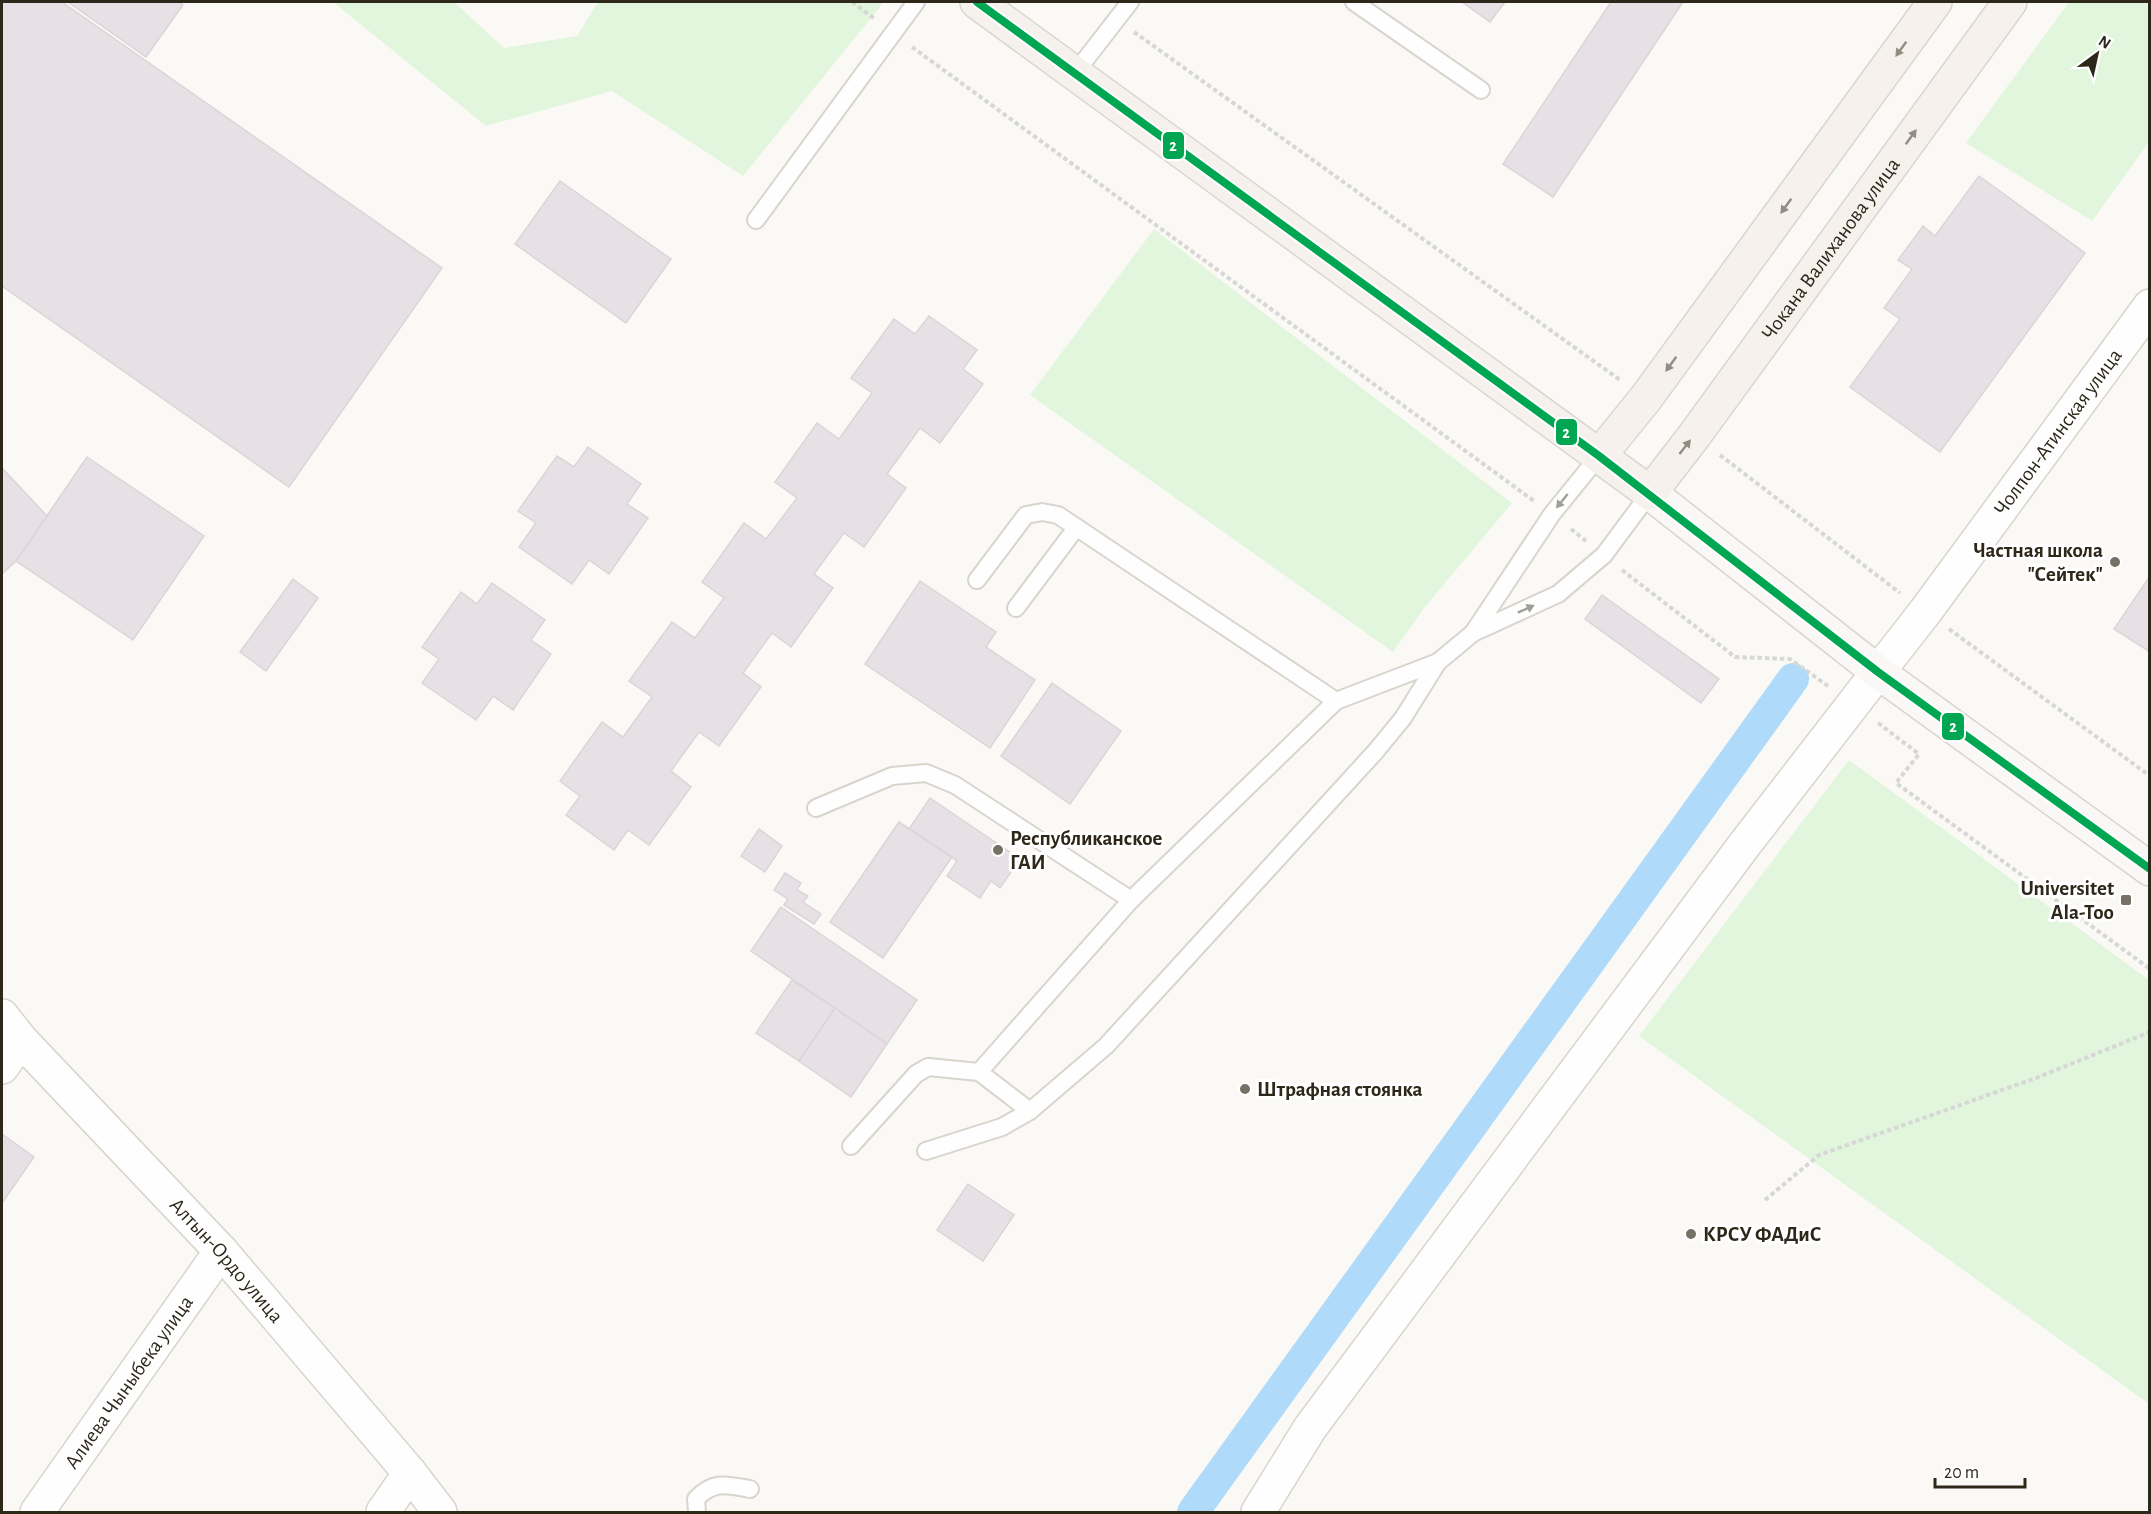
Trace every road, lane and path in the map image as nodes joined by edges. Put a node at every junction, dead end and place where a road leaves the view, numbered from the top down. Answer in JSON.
{"nodes":[{"id":1,"x":852,"y":2,"type":"edge"},
{"id":2,"x":916,"y":2,"type":"edge"},
{"id":3,"x":977,"y":2,"type":"edge"},
{"id":4,"x":1130,"y":2,"type":"edge"},
{"id":5,"x":1354,"y":2,"type":"edge"},
{"id":6,"x":1935,"y":2,"type":"edge"},
{"id":7,"x":2010,"y":2,"type":"edge"},
{"id":8,"x":893,"y":33,"type":"junction"},
{"id":9,"x":1075,"y":73,"type":"junction"},
{"id":10,"x":1481,"y":90,"type":"dead end"},
{"id":11,"x":756,"y":220,"type":"dead end"},
{"id":12,"x":2150,"y":306,"type":"edge"},
{"id":13,"x":1599,"y":456,"type":"junction"},
{"id":14,"x":1650,"y":493,"type":"junction"},
{"id":15,"x":1552,"y":514,"type":"junction"},
{"id":16,"x":1076,"y":528,"type":"junction"},
{"id":17,"x":1604,"y":555,"type":"junction"},
{"id":18,"x":977,"y":580,"type":"dead end"},
{"id":19,"x":1016,"y":608,"type":"dead end"},
{"id":20,"x":1473,"y":633,"type":"junction"},
{"id":21,"x":1438,"y":662,"type":"junction"},
{"id":22,"x":1878,"y":672,"type":"junction"},
{"id":23,"x":1336,"y":700,"type":"junction"},
{"id":24,"x":1853,"y":705,"type":"junction"},
{"id":25,"x":816,"y":808,"type":"dead end"},
{"id":26,"x":2150,"y":869,"type":"edge"},
{"id":27,"x":1131,"y":900,"type":"junction"},
{"id":28,"x":2150,"y":969,"type":"edge"},
{"id":29,"x":11,"y":1028,"type":"edge"},
{"id":30,"x":2150,"y":1032,"type":"edge"},
{"id":31,"x":2,"y":1067,"type":"edge"},
{"id":32,"x":979,"y":1072,"type":"junction"},
{"id":33,"x":1030,"y":1111,"type":"junction"},
{"id":34,"x":851,"y":1146,"type":"dead end"},
{"id":35,"x":926,"y":1151,"type":"dead end"},
{"id":36,"x":1765,"y":1200,"type":"dead end"},
{"id":37,"x":221,"y":1251,"type":"junction"},
{"id":38,"x":410,"y":1473,"type":"junction"},
{"id":39,"x":750,"y":1490,"type":"dead end"},
{"id":40,"x":37,"y":1512,"type":"edge"},
{"id":41,"x":382,"y":1512,"type":"edge"},
{"id":42,"x":440,"y":1512,"type":"edge"},
{"id":43,"x":697,"y":1512,"type":"edge"},
{"id":44,"x":1258,"y":1512,"type":"edge"}],
"edges":[{"from":1,"to":8,"type":"path"},
{"from":2,"to":8,"type":"lane"},
{"from":3,"to":9,"type":"main road"},
{"from":4,"to":9,"type":"lane"},
{"from":5,"to":10,"type":"lane"},
{"from":6,"to":13,"type":"main road","one_way":true},
{"from":14,"to":7,"type":"main road","name":"Чокана Валиханова улица","one_way":true},
{"from":8,"to":11,"type":"lane"},
{"from":8,"to":15,"type":"path"},
{"from":9,"to":13,"type":"main road"},
{"from":12,"to":22,"type":"street","name":"Чолпон-Атинская улица"},
{"from":13,"to":14,"type":"main road"},
{"from":13,"to":15,"type":"lane","one_way":true},
{"from":14,"to":17,"type":"lane"},
{"from":14,"to":22,"type":"main road"},
{"from":15,"to":17,"type":"path"},
{"from":15,"to":20,"type":"lane"},
{"from":16,"to":18,"type":"lane"},
{"from":16,"to":19,"type":"lane"},
{"from":16,"to":23,"type":"lane"},
{"from":20,"to":17,"type":"lane","one_way":true},
{"from":17,"to":24,"type":"path"},
{"from":20,"to":21,"type":"lane"},
{"from":21,"to":23,"type":"lane"},
{"from":21,"to":33,"type":"lane"},
{"from":22,"to":24,"type":"street","name":"Чолпон-Атинская улица"},
{"from":22,"to":26,"type":"main road"},
{"from":23,"to":27,"type":"lane"},
{"from":24,"to":28,"type":"path"},
{"from":24,"to":44,"type":"street","name":"Чолпон-Атинская улица"},
{"from":25,"to":27,"type":"lane"},
{"from":27,"to":32,"type":"lane"},
{"from":29,"to":31,"type":"street"},
{"from":29,"to":37,"type":"street","name":"Алтын-Ордо улица"},
{"from":30,"to":36,"type":"path"},
{"from":32,"to":33,"type":"lane"},
{"from":32,"to":34,"type":"lane"},
{"from":33,"to":35,"type":"lane"},
{"from":37,"to":38,"type":"street","name":"Алтын-Ордо улица"},
{"from":37,"to":40,"type":"street","name":"Алиева Чыныбека улица"},
{"from":38,"to":41,"type":"street"},
{"from":38,"to":42,"type":"street","name":"Алтын-Ордо улица"},
{"from":39,"to":43,"type":"lane"}]}
